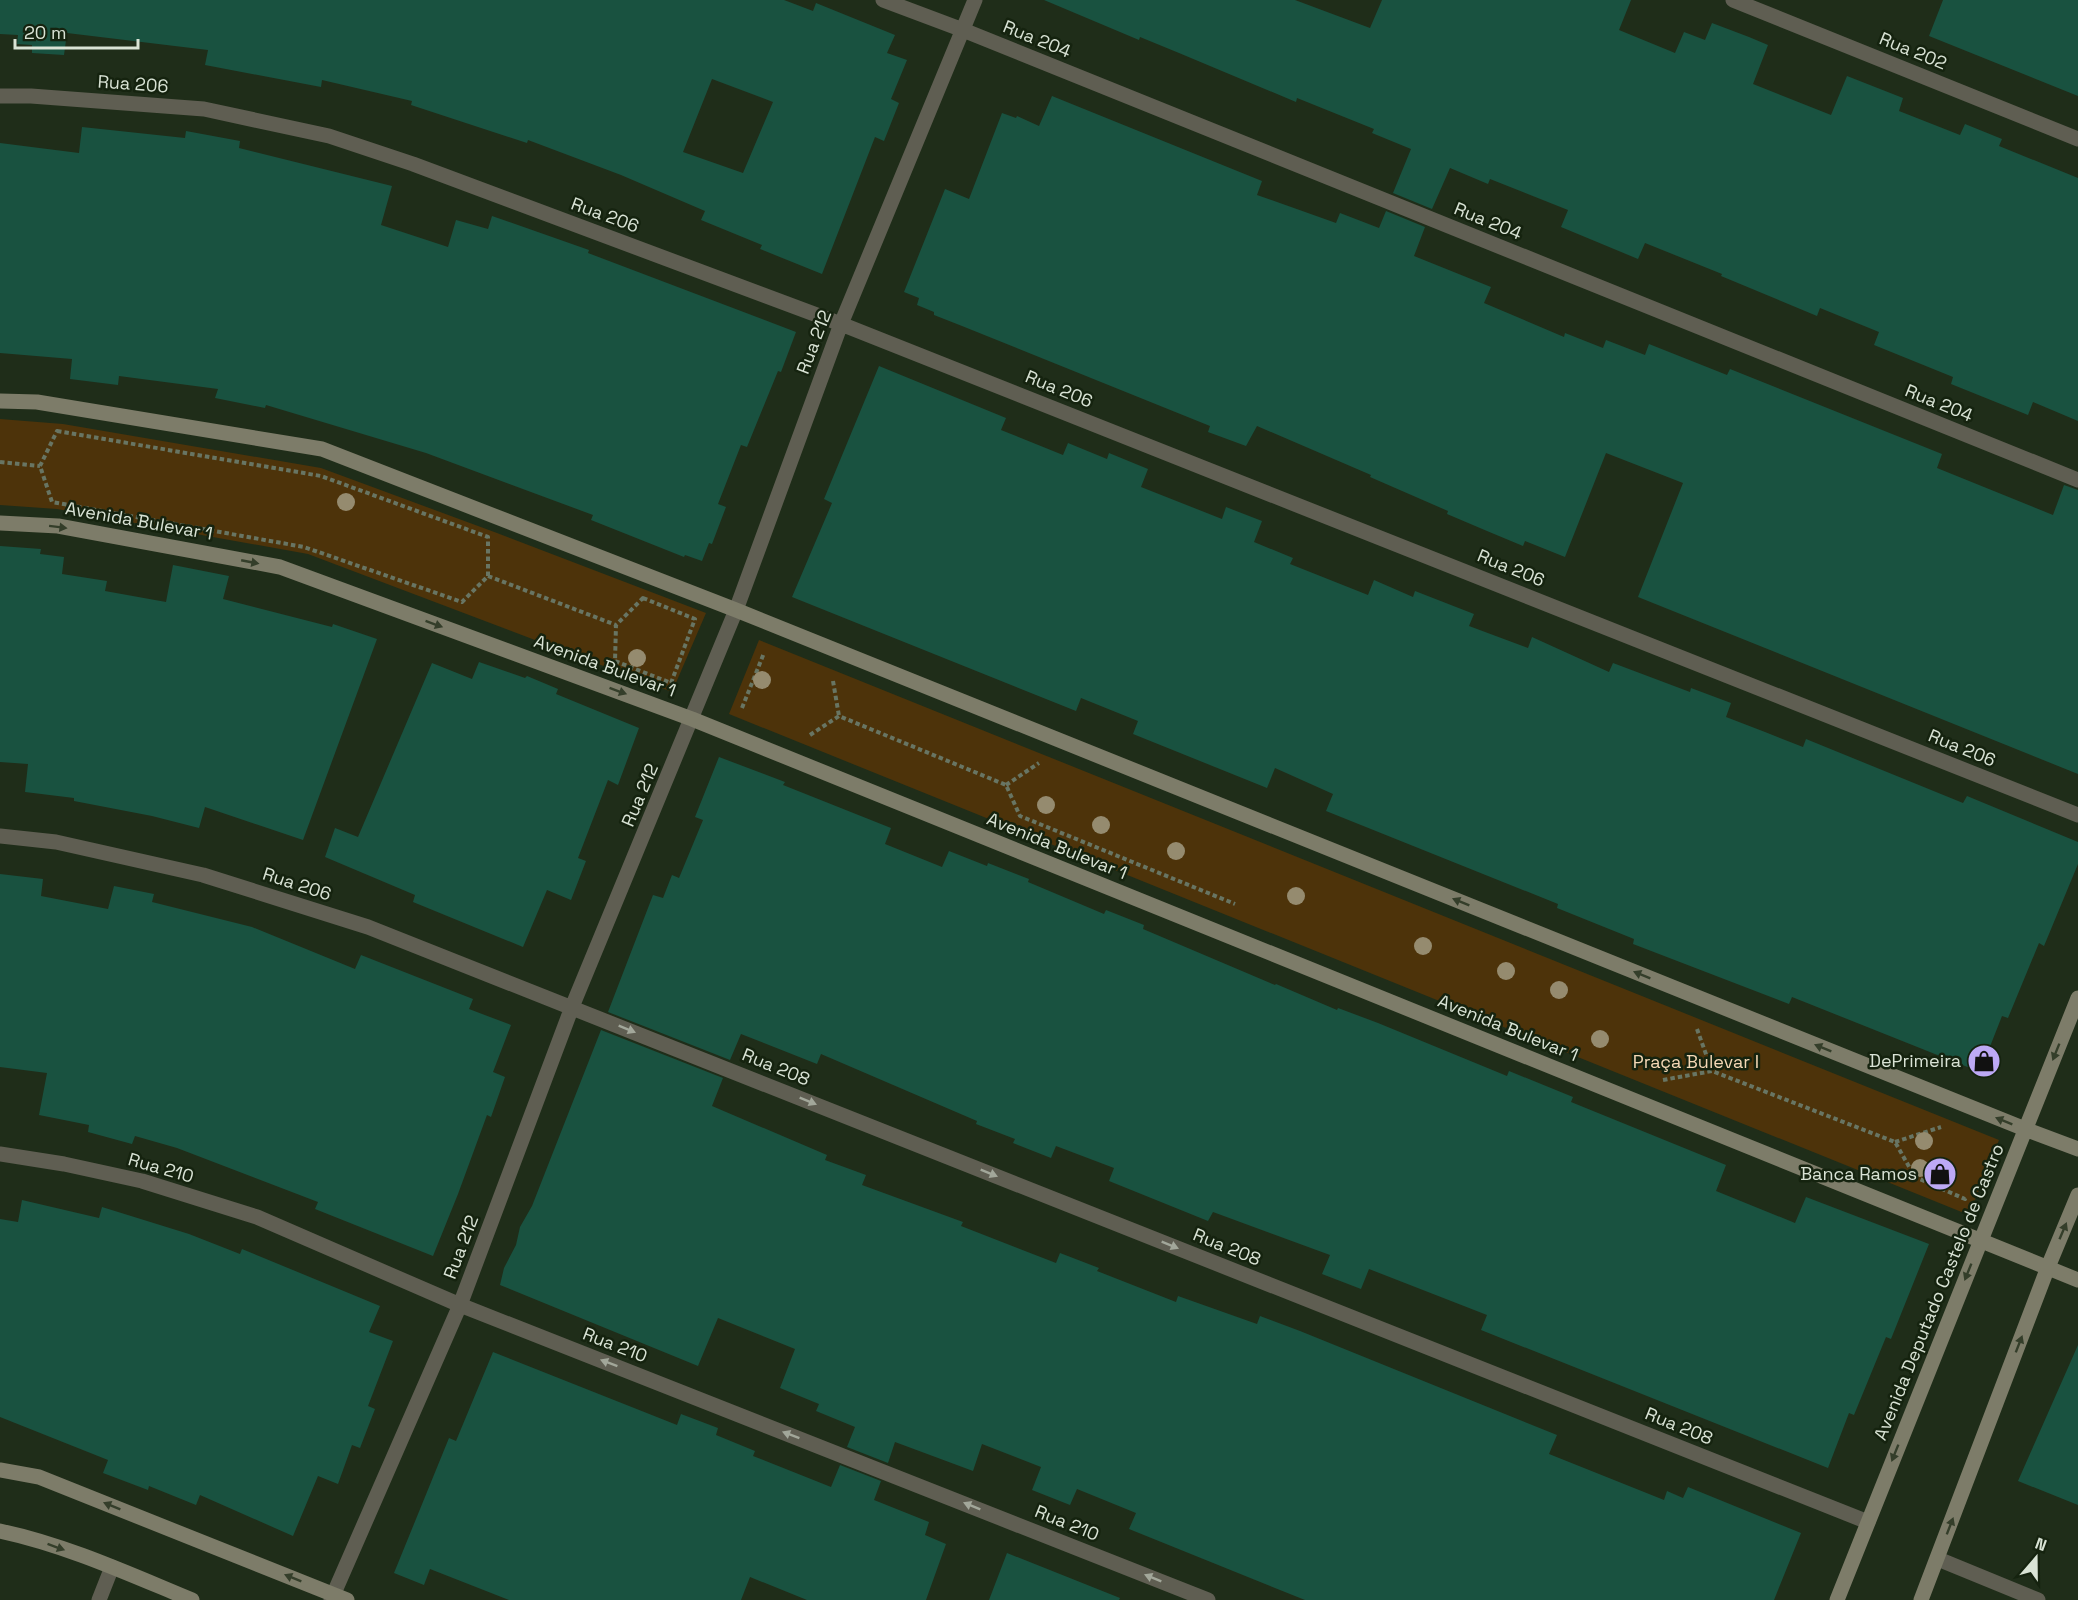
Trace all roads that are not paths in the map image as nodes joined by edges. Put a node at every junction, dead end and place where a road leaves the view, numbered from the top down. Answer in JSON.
{"nodes":[{"id":1,"x":882,"y":0,"type":"edge"},
{"id":2,"x":975,"y":0,"type":"edge"},
{"id":3,"x":1733,"y":0,"type":"edge"},
{"id":4,"x":963,"y":30,"type":"junction"},
{"id":5,"x":0,"y":96,"type":"edge"},
{"id":6,"x":2078,"y":139,"type":"edge"},
{"id":7,"x":841,"y":324,"type":"junction"},
{"id":8,"x":0,"y":401,"type":"edge"},
{"id":9,"x":2078,"y":480,"type":"edge"},
{"id":10,"x":0,"y":524,"type":"edge"},
{"id":11,"x":736,"y":610,"type":"junction"},
{"id":12,"x":692,"y":719,"type":"junction"},
{"id":13,"x":2078,"y":815,"type":"edge"},
{"id":14,"x":0,"y":836,"type":"edge"},
{"id":15,"x":2078,"y":998,"type":"edge"},
{"id":16,"x":572,"y":1007,"type":"junction"},
{"id":17,"x":2025,"y":1129,"type":"junction"},
{"id":18,"x":2078,"y":1149,"type":"edge"},
{"id":19,"x":0,"y":1154,"type":"edge"},
{"id":20,"x":2078,"y":1195,"type":"edge"},
{"id":21,"x":1981,"y":1240,"type":"junction"},
{"id":22,"x":2048,"y":1267,"type":"junction"},
{"id":23,"x":2078,"y":1280,"type":"edge"},
{"id":24,"x":460,"y":1305,"type":"junction"},
{"id":25,"x":0,"y":1470,"type":"edge"},
{"id":26,"x":1868,"y":1522,"type":"junction"},
{"id":27,"x":0,"y":1531,"type":"edge"},
{"id":28,"x":1938,"y":1559,"type":"junction"},
{"id":29,"x":112,"y":1567,"type":"junction"},
{"id":30,"x":337,"y":1598,"type":"edge"},
{"id":31,"x":99,"y":1600,"type":"edge"},
{"id":32,"x":192,"y":1600,"type":"edge"},
{"id":33,"x":1208,"y":1600,"type":"edge"},
{"id":34,"x":1837,"y":1600,"type":"edge"},
{"id":35,"x":1921,"y":1600,"type":"edge"},
{"id":36,"x":2038,"y":1600,"type":"edge"}],
"edges":[{"from":1,"to":4,"type":"street","name":"Rua 204"},
{"from":2,"to":4,"type":"street","name":"Rua 212"},
{"from":3,"to":6,"type":"street","name":"Rua 202"},
{"from":4,"to":7,"type":"street","name":"Rua 212"},
{"from":4,"to":9,"type":"street","name":"Rua 204"},
{"from":5,"to":7,"type":"street","name":"Rua 206"},
{"from":7,"to":11,"type":"street","name":"Rua 212"},
{"from":7,"to":13,"type":"street","name":"Rua 206"},
{"from":8,"to":11,"type":"street"},
{"from":10,"to":12,"type":"street","name":"Avenida Bulevar 1","one_way":true},
{"from":11,"to":12,"type":"street","name":"Rua 212"},
{"from":17,"to":11,"type":"street","one_way":true},
{"from":12,"to":16,"type":"street","name":"Rua 212"},
{"from":12,"to":21,"type":"street","name":"Avenida Bulevar 1"},
{"from":14,"to":16,"type":"street","name":"Rua 206"},
{"from":15,"to":17,"type":"street","name":"Avenida Deputado Castelo de Castro","one_way":true},
{"from":16,"to":24,"type":"street","name":"Rua 212"},
{"from":16,"to":26,"type":"street","name":"Rua 208","one_way":true},
{"from":17,"to":18,"type":"street"},
{"from":17,"to":21,"type":"street","name":"Avenida Deputado Castelo de Castro"},
{"from":19,"to":24,"type":"street","name":"Rua 210"},
{"from":22,"to":20,"type":"street","one_way":true},
{"from":21,"to":22,"type":"street","name":"Avenida Bulevar 1"},
{"from":21,"to":26,"type":"street","name":"Avenida Deputado Castelo de Castro","one_way":true},
{"from":22,"to":23,"type":"street","name":"Avenida Bulevar 1"},
{"from":28,"to":22,"type":"street","one_way":true},
{"from":24,"to":30,"type":"street","name":"Rua 212"},
{"from":33,"to":24,"type":"street","name":"Rua 210","one_way":true},
{"from":30,"to":25,"type":"street","one_way":true},
{"from":26,"to":34,"type":"street","name":"Avenida Deputado Castelo de Castro"},
{"from":27,"to":29,"type":"street","one_way":true},
{"from":28,"to":35,"type":"street"},
{"from":28,"to":36,"type":"street"},
{"from":29,"to":31,"type":"street"},
{"from":29,"to":32,"type":"street"}]}
